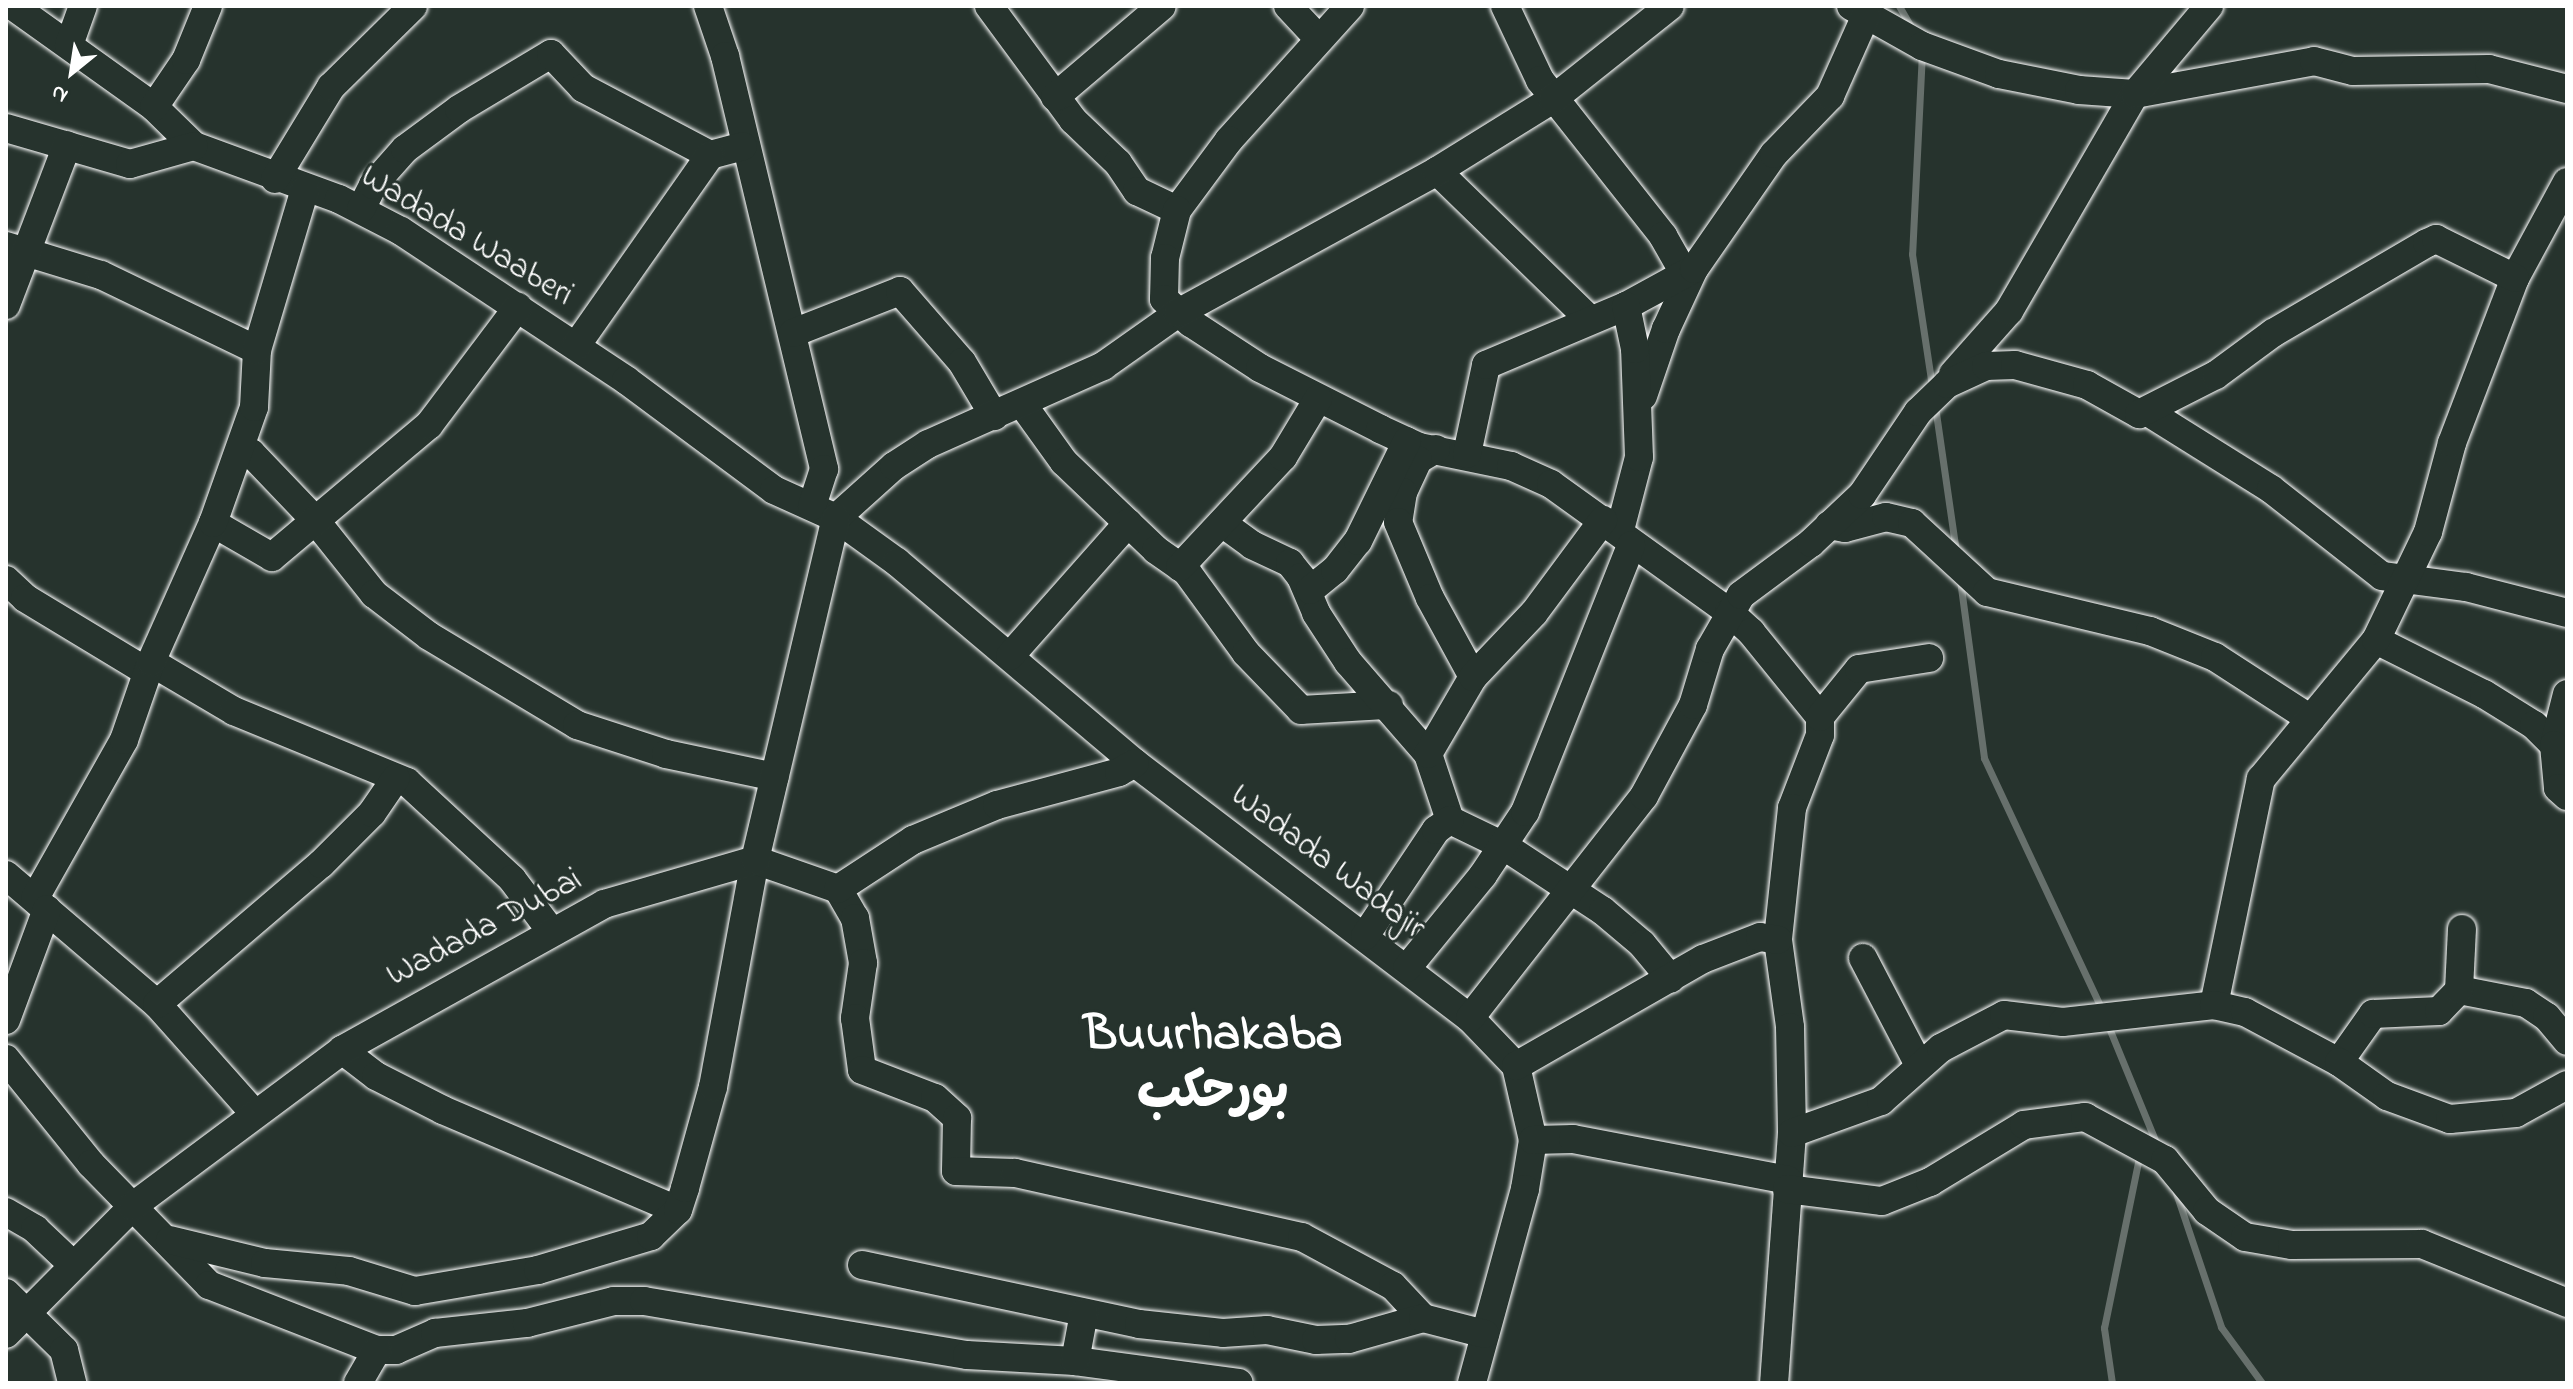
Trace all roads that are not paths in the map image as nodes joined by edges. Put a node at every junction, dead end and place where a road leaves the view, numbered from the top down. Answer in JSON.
{"nodes":[{"id":1,"x":13,"y":6,"type":"edge"},
{"id":2,"x":83,"y":6,"type":"edge"},
{"id":3,"x":208,"y":6,"type":"edge"},
{"id":4,"x":413,"y":6,"type":"edge"},
{"id":5,"x":708,"y":6,"type":"edge"},
{"id":6,"x":989,"y":6,"type":"edge"},
{"id":7,"x":1162,"y":6,"type":"edge"},
{"id":8,"x":1288,"y":6,"type":"edge"},
{"id":9,"x":1350,"y":6,"type":"edge"},
{"id":10,"x":1505,"y":6,"type":"edge"},
{"id":11,"x":1670,"y":6,"type":"edge"},
{"id":12,"x":2209,"y":6,"type":"edge"},
{"id":13,"x":1858,"y":10,"type":"edge"},
{"id":14,"x":1319,"y":39,"type":"junction"},
{"id":15,"x":69,"y":45,"type":"junction"},
{"id":16,"x":2567,"y":89,"type":"edge"},
{"id":17,"x":2135,"y":94,"type":"junction"},
{"id":18,"x":1055,"y":97,"type":"junction"},
{"id":19,"x":1553,"y":99,"type":"junction"},
{"id":20,"x":154,"y":107,"type":"junction"},
{"id":21,"x":6,"y":128,"type":"edge"},
{"id":22,"x":67,"y":145,"type":"junction"},
{"id":23,"x":194,"y":146,"type":"junction"},
{"id":24,"x":743,"y":146,"type":"junction"},
{"id":25,"x":710,"y":155,"type":"junction"},
{"id":26,"x":1437,"y":171,"type":"junction"},
{"id":27,"x":275,"y":179,"type":"junction"},
{"id":28,"x":2567,"y":182,"type":"edge"},
{"id":29,"x":305,"y":189,"type":"junction"},
{"id":30,"x":361,"y":209,"type":"junction"},
{"id":31,"x":1177,"y":210,"type":"junction"},
{"id":32,"x":2559,"y":216,"type":"edge"},
{"id":33,"x":18,"y":249,"type":"edge"},
{"id":34,"x":1688,"y":270,"type":"junction"},
{"id":35,"x":2515,"y":278,"type":"junction"},
{"id":36,"x":6,"y":305,"type":"edge"},
{"id":37,"x":1626,"y":306,"type":"junction"},
{"id":38,"x":518,"y":307,"type":"junction"},
{"id":39,"x":1178,"y":313,"type":"junction"},
{"id":40,"x":1588,"y":318,"type":"junction"},
{"id":41,"x":793,"y":333,"type":"junction"},
{"id":42,"x":576,"y":346,"type":"junction"},
{"id":43,"x":257,"y":350,"type":"junction"},
{"id":44,"x":1947,"y":384,"type":"junction"},
{"id":45,"x":1318,"y":399,"type":"junction"},
{"id":46,"x":1023,"y":405,"type":"junction"},
{"id":47,"x":1638,"y":412,"type":"junction"},
{"id":48,"x":2148,"y":412,"type":"junction"},
{"id":49,"x":994,"y":416,"type":"junction"},
{"id":50,"x":1407,"y":441,"type":"junction"},
{"id":51,"x":240,"y":449,"type":"junction"},
{"id":52,"x":1436,"y":449,"type":"junction"},
{"id":53,"x":1467,"y":454,"type":"junction"},
{"id":54,"x":824,"y":512,"type":"junction"},
{"id":55,"x":315,"y":520,"type":"junction"},
{"id":56,"x":213,"y":523,"type":"junction"},
{"id":57,"x":1128,"y":523,"type":"junction"},
{"id":58,"x":1222,"y":523,"type":"junction"},
{"id":59,"x":1829,"y":525,"type":"junction"},
{"id":60,"x":1618,"y":531,"type":"junction"},
{"id":61,"x":1180,"y":567,"type":"junction"},
{"id":62,"x":2406,"y":580,"type":"junction"},
{"id":63,"x":1310,"y":590,"type":"junction"},
{"id":64,"x":12,"y":598,"type":"edge"},
{"id":65,"x":1729,"y":612,"type":"junction"},
{"id":66,"x":2567,"y":613,"type":"edge"},
{"id":67,"x":2376,"y":640,"type":"junction"},
{"id":68,"x":1010,"y":656,"type":"junction"},
{"id":69,"x":1929,"y":658,"type":"dead end"},
{"id":70,"x":149,"y":667,"type":"junction"},
{"id":71,"x":1473,"y":677,"type":"junction"},
{"id":72,"x":2567,"y":694,"type":"edge"},
{"id":73,"x":1389,"y":705,"type":"junction"},
{"id":74,"x":1820,"y":717,"type":"junction"},
{"id":75,"x":2311,"y":719,"type":"junction"},
{"id":76,"x":2554,"y":745,"type":"junction"},
{"id":77,"x":1428,"y":754,"type":"junction"},
{"id":78,"x":1135,"y":763,"type":"junction"},
{"id":79,"x":775,"y":777,"type":"junction"},
{"id":80,"x":396,"y":778,"type":"junction"},
{"id":81,"x":2567,"y":796,"type":"edge"},
{"id":82,"x":1450,"y":820,"type":"junction"},
{"id":83,"x":1504,"y":846,"type":"junction"},
{"id":84,"x":755,"y":860,"type":"junction"},
{"id":85,"x":6,"y":875,"type":"edge"},
{"id":86,"x":838,"y":889,"type":"junction"},
{"id":87,"x":1571,"y":889,"type":"junction"},
{"id":88,"x":41,"y":904,"type":"junction"},
{"id":89,"x":2462,"y":929,"type":"dead end"},
{"id":90,"x":551,"y":931,"type":"junction"},
{"id":91,"x":1365,"y":936,"type":"junction"},
{"id":92,"x":1778,"y":940,"type":"junction"},
{"id":93,"x":1863,"y":958,"type":"dead end"},
{"id":94,"x":1407,"y":968,"type":"junction"},
{"id":95,"x":1671,"y":979,"type":"junction"},
{"id":96,"x":2459,"y":990,"type":"junction"},
{"id":97,"x":157,"y":1004,"type":"junction"},
{"id":98,"x":2214,"y":1005,"type":"junction"},
{"id":99,"x":1470,"y":1018,"type":"junction"},
{"id":100,"x":6,"y":1020,"type":"edge"},
{"id":101,"x":2567,"y":1041,"type":"edge"},
{"id":102,"x":342,"y":1050,"type":"junction"},
{"id":103,"x":6,"y":1059,"type":"edge"},
{"id":104,"x":2339,"y":1062,"type":"junction"},
{"id":105,"x":1919,"y":1065,"type":"junction"},
{"id":106,"x":1516,"y":1066,"type":"junction"},
{"id":107,"x":2567,"y":1085,"type":"edge"},
{"id":108,"x":254,"y":1113,"type":"junction"},
{"id":109,"x":1792,"y":1133,"type":"junction"},
{"id":110,"x":1533,"y":1140,"type":"junction"},
{"id":111,"x":1787,"y":1184,"type":"junction"},
{"id":112,"x":133,"y":1206,"type":"junction"},
{"id":113,"x":678,"y":1210,"type":"junction"},
{"id":114,"x":6,"y":1212,"type":"edge"},
{"id":115,"x":170,"y":1240,"type":"junction"},
{"id":116,"x":72,"y":1264,"type":"junction"},
{"id":117,"x":862,"y":1265,"type":"dead end"},
{"id":118,"x":6,"y":1293,"type":"edge"},
{"id":119,"x":2567,"y":1303,"type":"edge"},
{"id":120,"x":30,"y":1313,"type":"junction"},
{"id":121,"x":1084,"y":1313,"type":"junction"},
{"id":122,"x":1423,"y":1318,"type":"junction"},
{"id":123,"x":6,"y":1334,"type":"edge"},
{"id":124,"x":1485,"y":1334,"type":"junction"},
{"id":125,"x":377,"y":1350,"type":"junction"},
{"id":126,"x":1075,"y":1361,"type":"junction"},
{"id":127,"x":72,"y":1383,"type":"edge"},
{"id":128,"x":358,"y":1383,"type":"edge"},
{"id":129,"x":1239,"y":1383,"type":"edge"},
{"id":130,"x":1472,"y":1383,"type":"edge"},
{"id":131,"x":1774,"y":1383,"type":"edge"}],
"edges":[{"from":1,"to":15,"type":"street","name":"Wadada Waaberi"},
{"from":2,"to":15,"type":"street"},
{"from":3,"to":20,"type":"street"},
{"from":4,"to":27,"type":"street"},
{"from":5,"to":24,"type":"street"},
{"from":6,"to":18,"type":"street"},
{"from":7,"to":18,"type":"street"},
{"from":8,"to":14,"type":"street"},
{"from":9,"to":14,"type":"street"},
{"from":10,"to":19,"type":"street"},
{"from":11,"to":19,"type":"street"},
{"from":12,"to":17,"type":"street"},
{"from":13,"to":17,"type":"street"},
{"from":13,"to":34,"type":"street"},
{"from":14,"to":31,"type":"street"},
{"from":15,"to":20,"type":"street","name":"Wadada Waaberi"},
{"from":16,"to":17,"type":"street"},
{"from":17,"to":44,"type":"street"},
{"from":18,"to":31,"type":"street"},
{"from":19,"to":26,"type":"street"},
{"from":19,"to":34,"type":"street"},
{"from":20,"to":23,"type":"street","name":"Wadada Waaberi"},
{"from":21,"to":22,"type":"street"},
{"from":22,"to":23,"type":"street"},
{"from":22,"to":33,"type":"street"},
{"from":23,"to":27,"type":"street","name":"Wadada Waaberi"},
{"from":24,"to":25,"type":"street"},
{"from":24,"to":41,"type":"street"},
{"from":25,"to":30,"type":"street"},
{"from":25,"to":42,"type":"street"},
{"from":26,"to":39,"type":"street"},
{"from":26,"to":40,"type":"street"},
{"from":27,"to":29,"type":"street","name":"Wadada Waaberi"},
{"from":28,"to":32,"type":"street"},
{"from":29,"to":30,"type":"street","name":"Wadada Waaberi"},
{"from":29,"to":43,"type":"street"},
{"from":30,"to":38,"type":"street","name":"Wadada Waaberi"},
{"from":31,"to":39,"type":"street"},
{"from":32,"to":35,"type":"street"},
{"from":33,"to":36,"type":"street"},
{"from":33,"to":43,"type":"street"},
{"from":34,"to":37,"type":"street"},
{"from":34,"to":47,"type":"street"},
{"from":35,"to":48,"type":"street"},
{"from":35,"to":62,"type":"street"},
{"from":37,"to":40,"type":"street"},
{"from":37,"to":47,"type":"street"},
{"from":38,"to":42,"type":"street","name":"Wadada Waaberi"},
{"from":38,"to":55,"type":"street"},
{"from":39,"to":45,"type":"street"},
{"from":39,"to":46,"type":"street"},
{"from":40,"to":53,"type":"street"},
{"from":41,"to":49,"type":"street"},
{"from":41,"to":54,"type":"street"},
{"from":42,"to":54,"type":"street","name":"Wadada Waaberi"},
{"from":43,"to":51,"type":"street"},
{"from":44,"to":48,"type":"street"},
{"from":44,"to":59,"type":"street"},
{"from":45,"to":50,"type":"street"},
{"from":45,"to":58,"type":"street"},
{"from":46,"to":49,"type":"street"},
{"from":46,"to":57,"type":"street"},
{"from":47,"to":60,"type":"street"},
{"from":48,"to":62,"type":"street"},
{"from":49,"to":54,"type":"street"},
{"from":50,"to":52,"type":"street"},
{"from":50,"to":63,"type":"street"},
{"from":51,"to":55,"type":"street"},
{"from":51,"to":56,"type":"street"},
{"from":52,"to":53,"type":"street"},
{"from":52,"to":71,"type":"street"},
{"from":53,"to":60,"type":"street"},
{"from":54,"to":68,"type":"street","name":"Wadada Wadajir"},
{"from":54,"to":79,"type":"street"},
{"from":55,"to":56,"type":"street"},
{"from":55,"to":79,"type":"street"},
{"from":56,"to":70,"type":"street"},
{"from":57,"to":61,"type":"street"},
{"from":57,"to":68,"type":"street"},
{"from":58,"to":61,"type":"street"},
{"from":58,"to":63,"type":"street"},
{"from":59,"to":65,"type":"street"},
{"from":59,"to":75,"type":"street"},
{"from":60,"to":65,"type":"street"},
{"from":60,"to":71,"type":"street"},
{"from":60,"to":83,"type":"street"},
{"from":61,"to":73,"type":"street"},
{"from":62,"to":66,"type":"street"},
{"from":62,"to":67,"type":"street"},
{"from":63,"to":73,"type":"street"},
{"from":64,"to":70,"type":"street"},
{"from":65,"to":74,"type":"street"},
{"from":65,"to":87,"type":"street"},
{"from":67,"to":75,"type":"street"},
{"from":67,"to":76,"type":"street"},
{"from":68,"to":78,"type":"street","name":"Wadada Wadajir"},
{"from":69,"to":74,"type":"street"},
{"from":70,"to":80,"type":"street"},
{"from":70,"to":88,"type":"street"},
{"from":71,"to":77,"type":"street"},
{"from":72,"to":76,"type":"street"},
{"from":73,"to":77,"type":"street"},
{"from":74,"to":92,"type":"street"},
{"from":75,"to":98,"type":"street"},
{"from":76,"to":81,"type":"street"},
{"from":77,"to":82,"type":"street"},
{"from":78,"to":86,"type":"street"},
{"from":78,"to":91,"type":"street","name":"Wadada Wadajir"},
{"from":79,"to":84,"type":"street"},
{"from":80,"to":90,"type":"street"},
{"from":80,"to":97,"type":"street"},
{"from":82,"to":83,"type":"street"},
{"from":82,"to":91,"type":"street"},
{"from":83,"to":87,"type":"street"},
{"from":83,"to":94,"type":"street"},
{"from":84,"to":86,"type":"street"},
{"from":84,"to":90,"type":"street","name":"Wadada Dubai"},
{"from":84,"to":113,"type":"street"},
{"from":85,"to":88,"type":"street"},
{"from":86,"to":122,"type":"street"},
{"from":87,"to":95,"type":"street"},
{"from":87,"to":99,"type":"street"},
{"from":88,"to":97,"type":"street"},
{"from":88,"to":100,"type":"street"},
{"from":89,"to":96,"type":"street"},
{"from":90,"to":102,"type":"street","name":"Wadada Dubai"},
{"from":91,"to":94,"type":"street","name":"Wadada Wadajir"},
{"from":92,"to":95,"type":"street"},
{"from":92,"to":109,"type":"street"},
{"from":93,"to":105,"type":"street"},
{"from":94,"to":99,"type":"street","name":"Wadada Wadajir"},
{"from":95,"to":106,"type":"street"},
{"from":96,"to":101,"type":"street"},
{"from":96,"to":104,"type":"street"},
{"from":97,"to":108,"type":"street"},
{"from":98,"to":104,"type":"street"},
{"from":98,"to":105,"type":"street"},
{"from":99,"to":106,"type":"street","name":"Wadada Wadajir"},
{"from":102,"to":108,"type":"street","name":"Wadada Dubai"},
{"from":102,"to":113,"type":"street"},
{"from":103,"to":112,"type":"street"},
{"from":104,"to":107,"type":"street"},
{"from":105,"to":109,"type":"street"},
{"from":106,"to":110,"type":"street"},
{"from":108,"to":112,"type":"street","name":"Wadada Dubai"},
{"from":109,"to":111,"type":"street"},
{"from":110,"to":111,"type":"street"},
{"from":110,"to":124,"type":"street"},
{"from":111,"to":119,"type":"street"},
{"from":111,"to":131,"type":"street"},
{"from":112,"to":115,"type":"street"},
{"from":112,"to":116,"type":"street","name":"Wadada Dubai"},
{"from":113,"to":115,"type":"street"},
{"from":114,"to":116,"type":"street"},
{"from":115,"to":125,"type":"street"},
{"from":116,"to":120,"type":"street","name":"Wadada Dubai"},
{"from":117,"to":121,"type":"street"},
{"from":118,"to":120,"type":"street"},
{"from":120,"to":123,"type":"street","name":"Wadada Dubai"},
{"from":120,"to":127,"type":"street"},
{"from":121,"to":122,"type":"street"},
{"from":121,"to":126,"type":"street"},
{"from":122,"to":124,"type":"street"},
{"from":124,"to":130,"type":"street"},
{"from":125,"to":126,"type":"street"},
{"from":125,"to":128,"type":"street"},
{"from":126,"to":129,"type":"street"}]}
